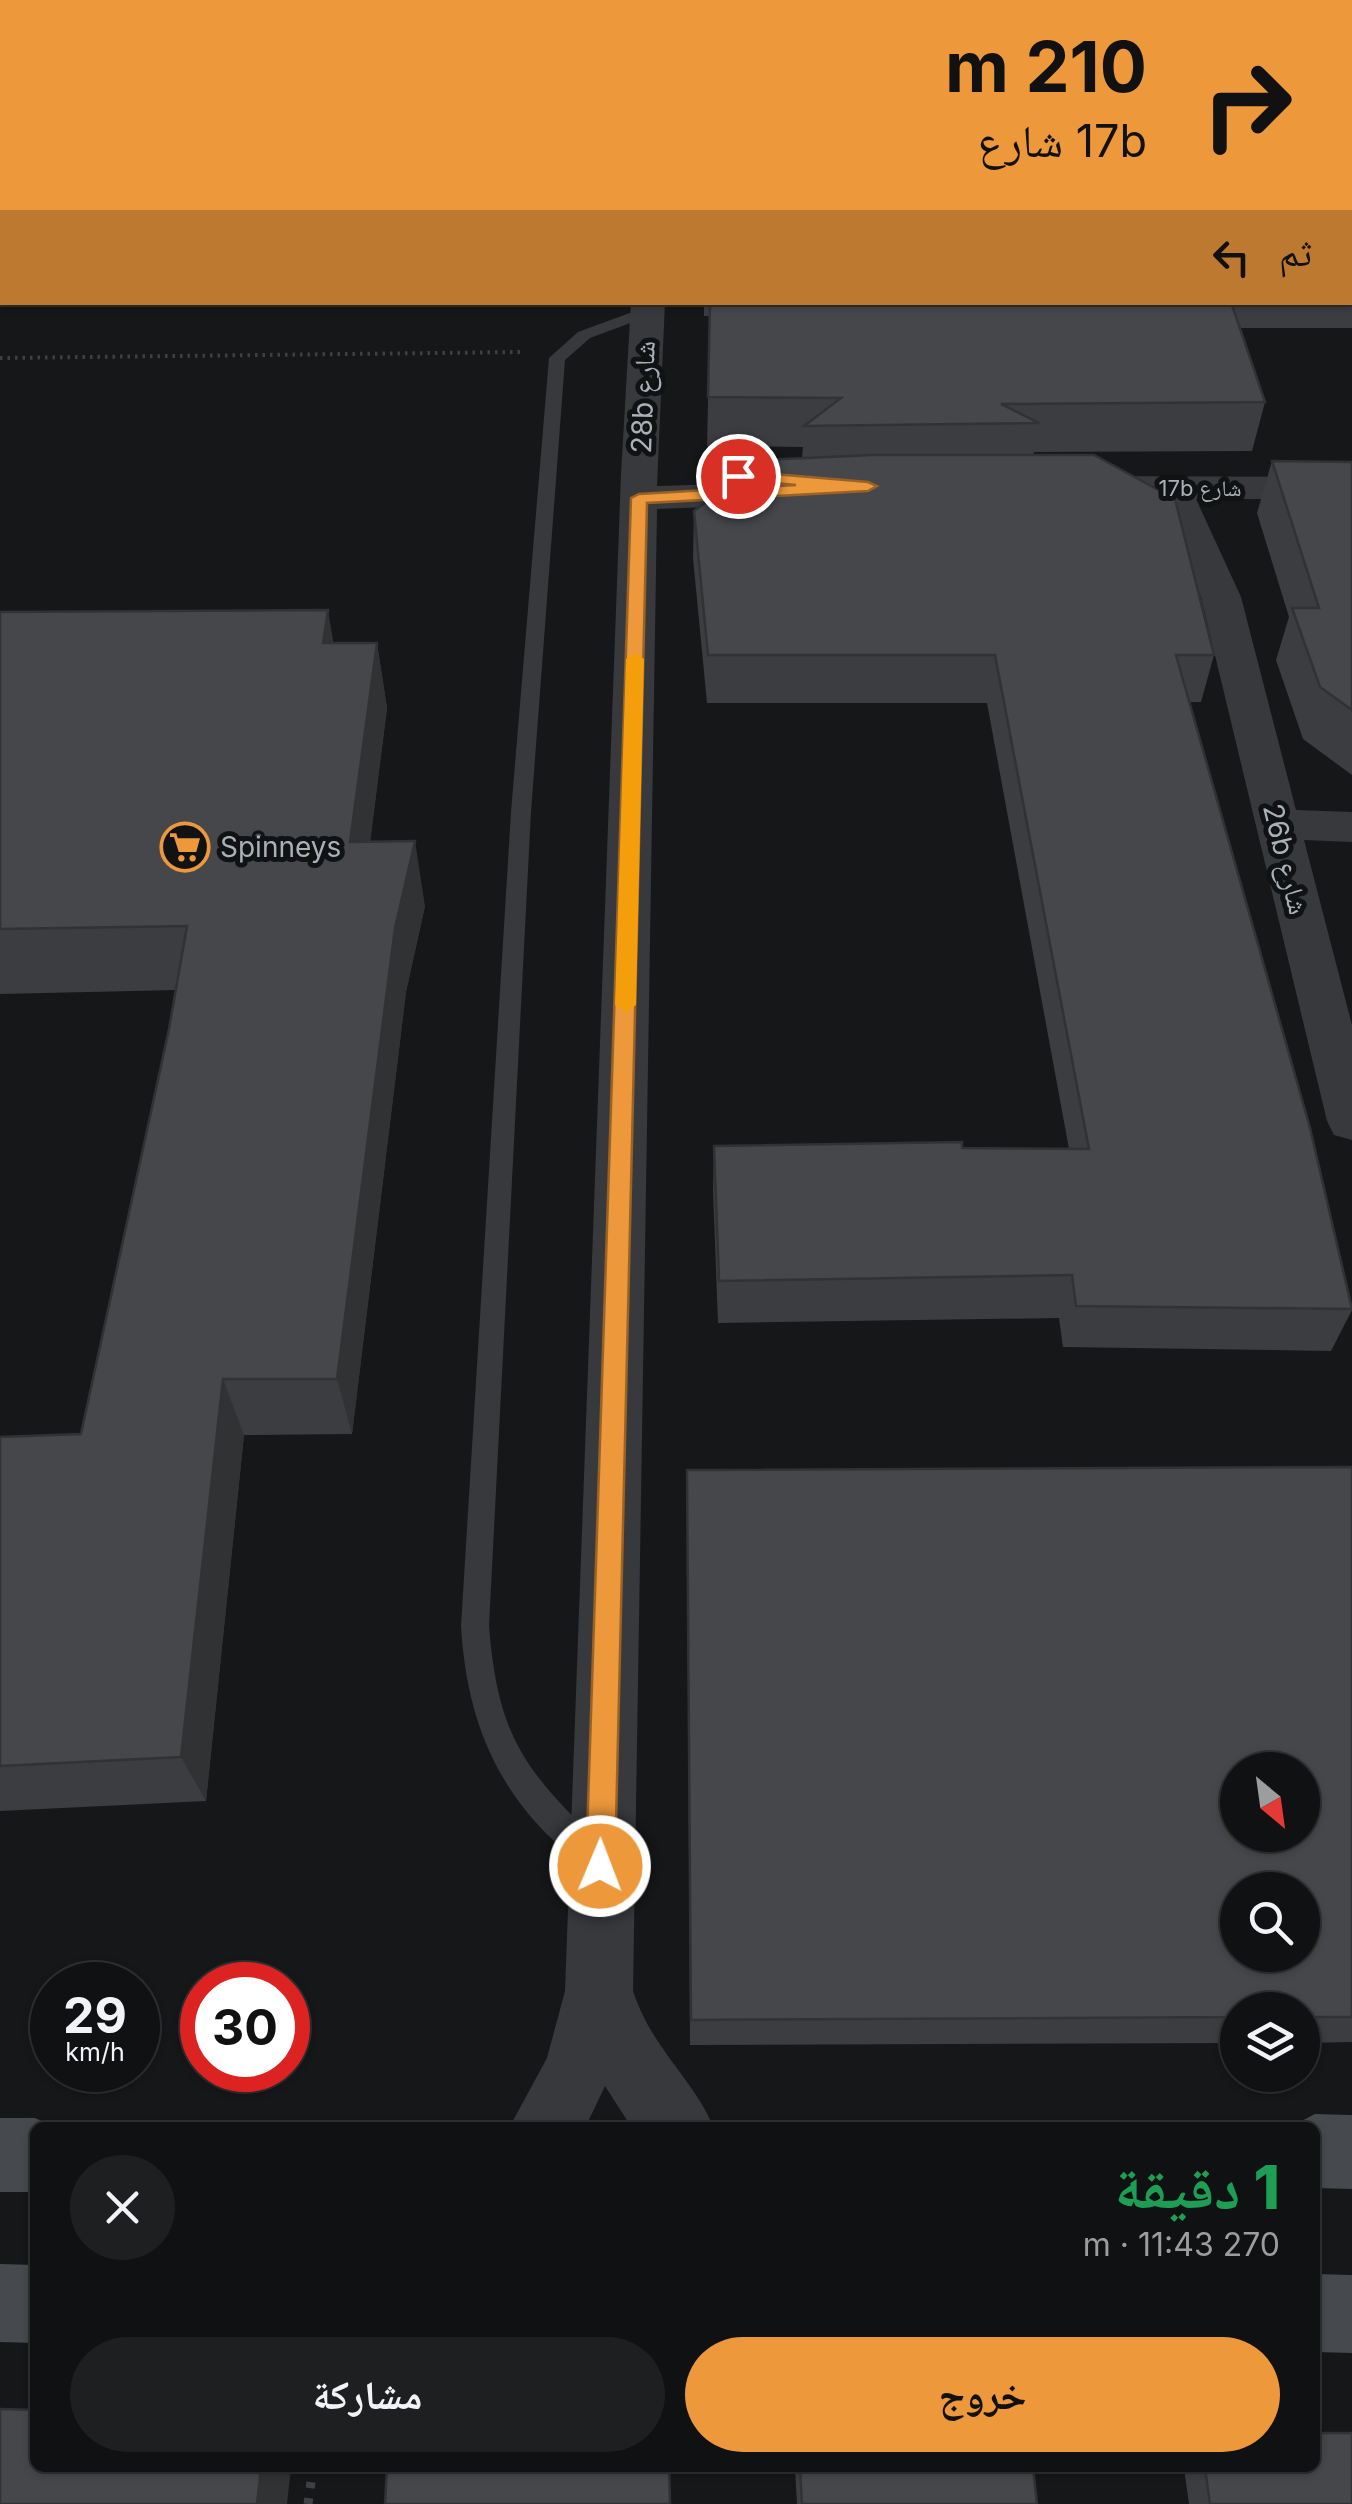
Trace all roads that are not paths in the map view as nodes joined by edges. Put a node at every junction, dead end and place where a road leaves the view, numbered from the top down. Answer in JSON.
{"nodes":[{"id":1,"x":647,"y":307,"type":"edge"},
{"id":2,"x":639,"y":486,"type":"junction"},
{"id":3,"x":825,"y":486,"type":"edge"},
{"id":4,"x":1040,"y":487,"type":"edge"},
{"id":5,"x":1172,"y":488,"type":"junction"},
{"id":6,"x":1218,"y":488,"type":"junction"},
{"id":7,"x":1352,"y":488,"type":"edge"},
{"id":8,"x":1220,"y":597,"type":"junction"},
{"id":9,"x":1352,"y":826,"type":"edge"},
{"id":10,"x":1281,"y":838,"type":"junction"},
{"id":11,"x":1352,"y":851,"type":"edge"},
{"id":12,"x":1352,"y":1121,"type":"edge"},
{"id":13,"x":600,"y":1866,"type":"junction"},
{"id":14,"x":599,"y":1991,"type":"junction"},
{"id":15,"x":548,"y":2122,"type":"edge"},
{"id":16,"x":675,"y":2122,"type":"edge"},
{"id":17,"x":1320,"y":2151,"type":"edge"},
{"id":18,"x":1352,"y":2152,"type":"edge"},
{"id":19,"x":30,"y":2154,"type":"edge"},
{"id":20,"x":0,"y":2155,"type":"edge"},
{"id":21,"x":0,"y":2303,"type":"edge"},
{"id":22,"x":30,"y":2304,"type":"edge"},
{"id":23,"x":1320,"y":2313,"type":"edge"},
{"id":24,"x":1352,"y":2314,"type":"edge"}],
"edges":[{"from":1,"to":2,"type":"street","name":"28b شارع"},
{"from":1,"to":13,"type":"lane"},
{"from":2,"to":3,"type":"street"},
{"from":2,"to":13,"type":"street","name":"28b شارع"},
{"from":4,"to":5,"type":"street","name":"17b شارع"},
{"from":5,"to":6,"type":"street","name":"17b شارع"},
{"from":5,"to":8,"type":"street","name":"26b شارع"},
{"from":6,"to":7,"type":"street","name":"17b شارع"},
{"from":6,"to":8,"type":"street","name":"26b شارع"},
{"from":8,"to":10,"type":"street","name":"26b شارع"},
{"from":9,"to":10,"type":"street"},
{"from":10,"to":11,"type":"street"},
{"from":10,"to":12,"type":"street","name":"26b شارع"},
{"from":13,"to":14,"type":"street","name":"28b شارع"},
{"from":14,"to":15,"type":"street","name":"28b شارع"},
{"from":14,"to":16,"type":"street","name":"28b شارع"},
{"from":17,"to":18,"type":"street"},
{"from":19,"to":20,"type":"street"},
{"from":21,"to":22,"type":"street"},
{"from":23,"to":24,"type":"street"}]}
